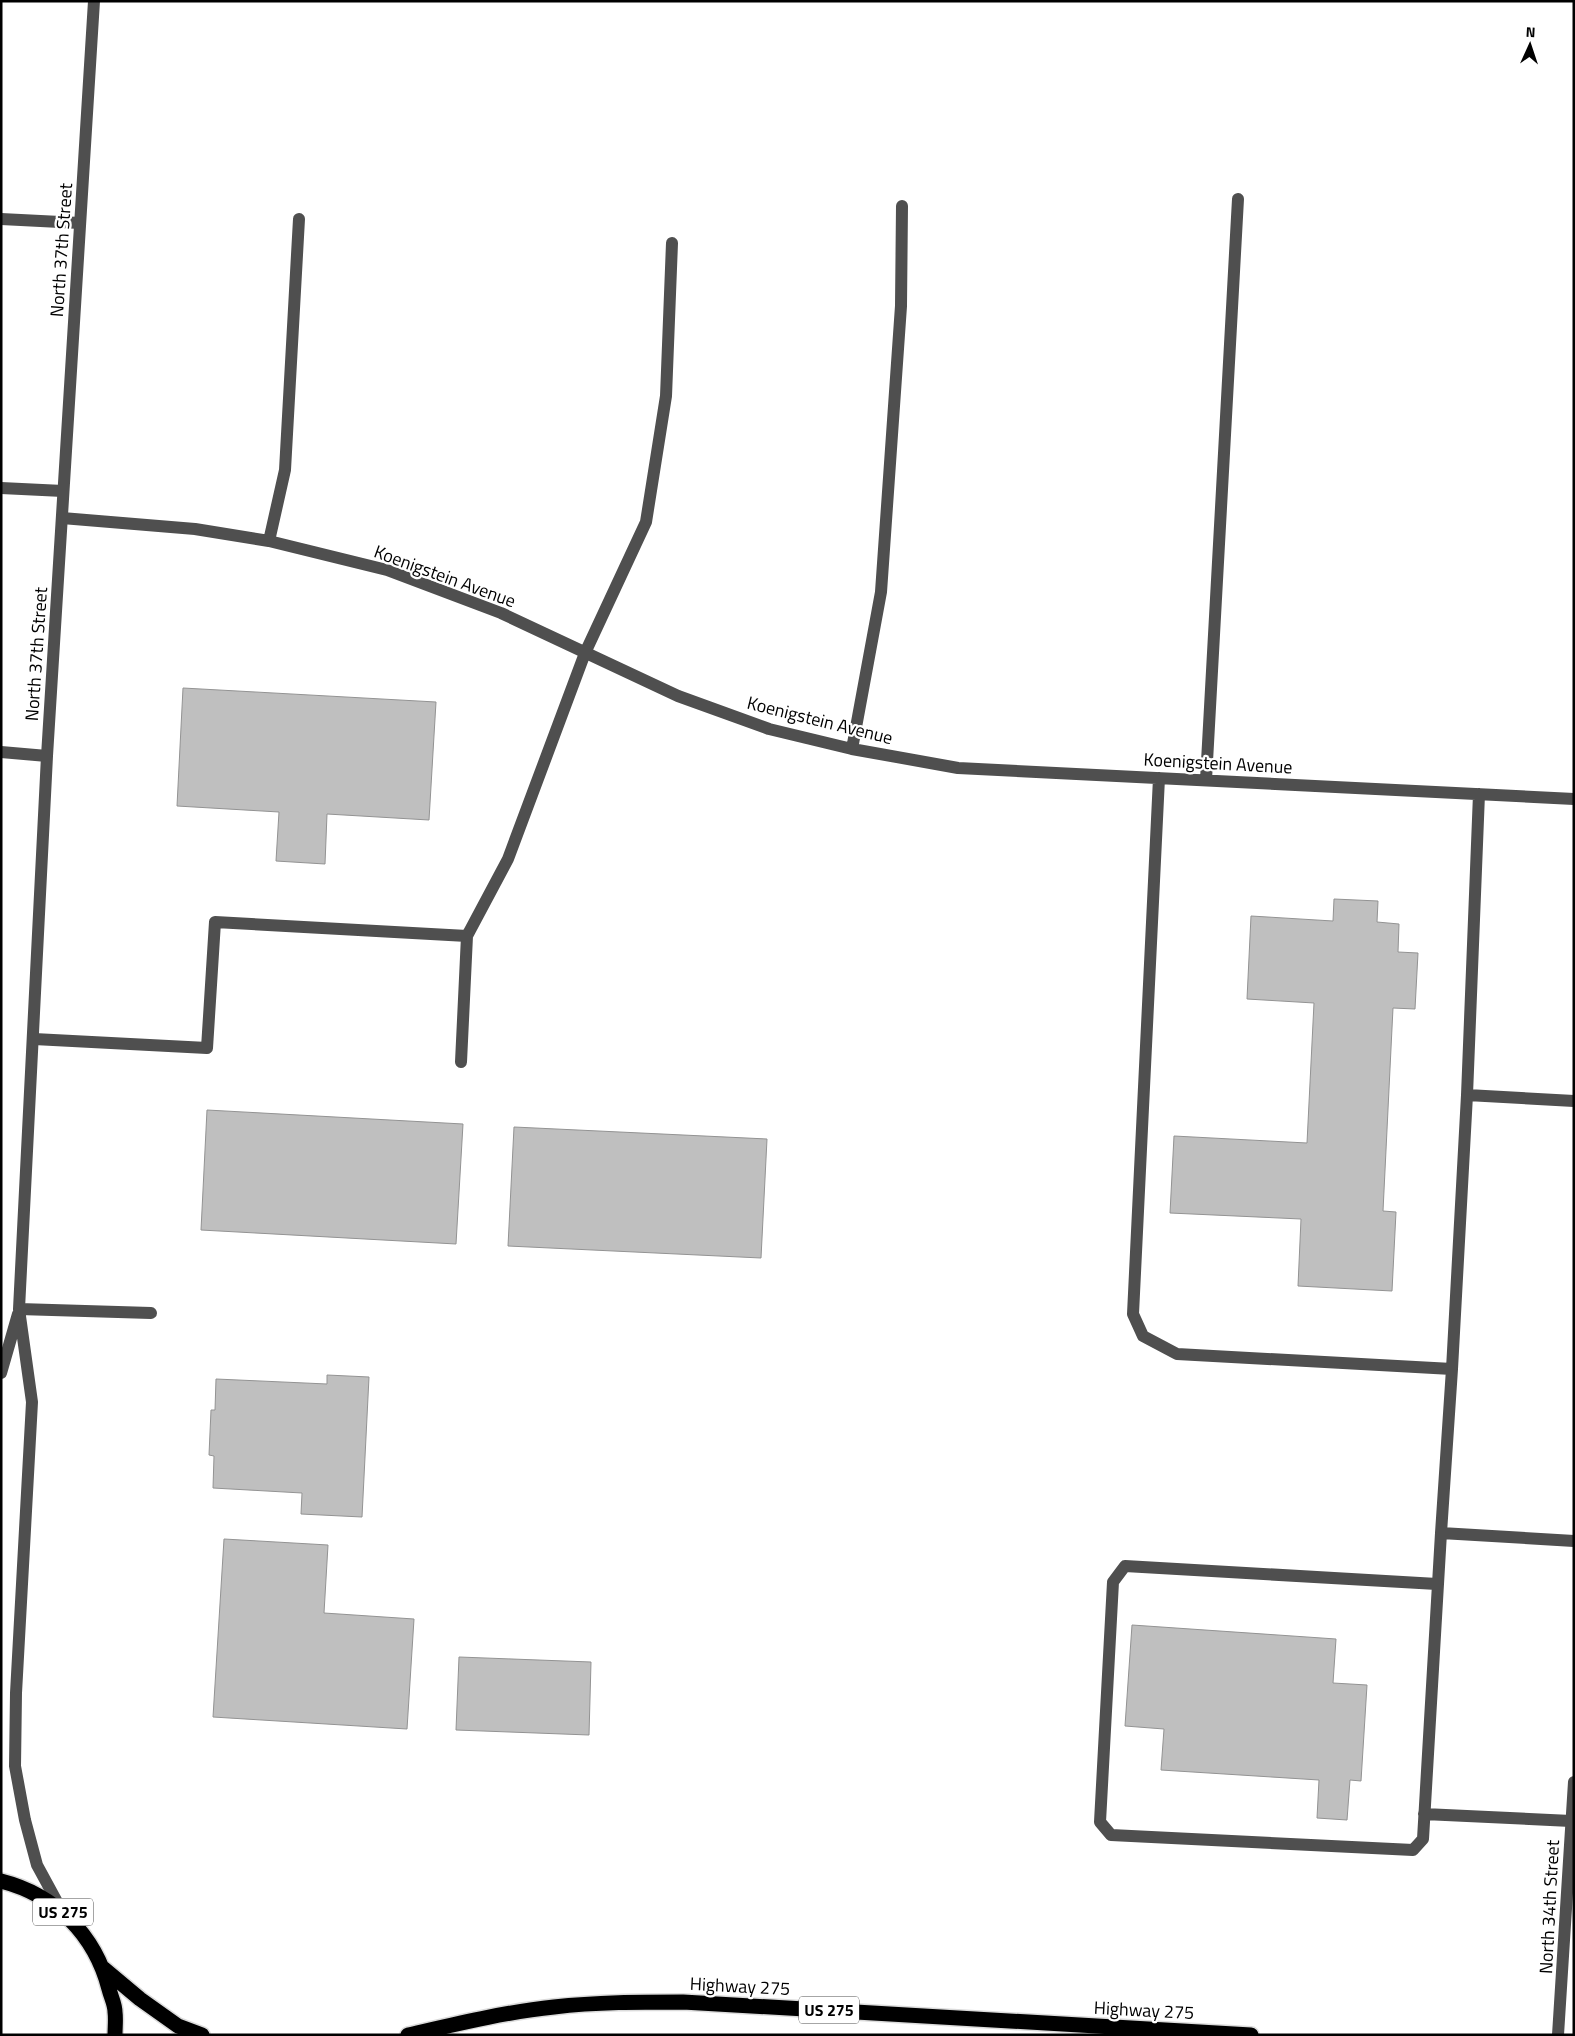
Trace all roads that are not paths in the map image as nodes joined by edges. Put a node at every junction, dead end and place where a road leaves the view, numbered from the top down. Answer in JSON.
{"nodes":[{"id":1,"x":94,"y":1,"type":"edge"},
{"id":2,"x":1238,"y":199,"type":"dead end"},
{"id":3,"x":902,"y":206,"type":"dead end"},
{"id":4,"x":1,"y":219,"type":"edge"},
{"id":5,"x":299,"y":219,"type":"dead end"},
{"id":6,"x":80,"y":224,"type":"junction"},
{"id":7,"x":672,"y":243,"type":"dead end"},
{"id":8,"x":1,"y":488,"type":"edge"},
{"id":9,"x":63,"y":491,"type":"junction"},
{"id":10,"x":62,"y":518,"type":"junction"},
{"id":11,"x":269,"y":541,"type":"junction"},
{"id":12,"x":585,"y":653,"type":"junction"},
{"id":13,"x":852,"y":750,"type":"junction"},
{"id":14,"x":1,"y":752,"type":"edge"},
{"id":15,"x":47,"y":756,"type":"junction"},
{"id":16,"x":1159,"y":778,"type":"junction"},
{"id":17,"x":1206,"y":780,"type":"junction"},
{"id":18,"x":1479,"y":794,"type":"junction"},
{"id":19,"x":1574,"y":799,"type":"edge"},
{"id":20,"x":467,"y":936,"type":"junction"},
{"id":21,"x":34,"y":1039,"type":"junction"},
{"id":22,"x":461,"y":1062,"type":"dead end"},
{"id":23,"x":1467,"y":1096,"type":"junction"},
{"id":24,"x":1574,"y":1101,"type":"edge"},
{"id":25,"x":19,"y":1309,"type":"junction"},
{"id":26,"x":151,"y":1313,"type":"dead end"},
{"id":27,"x":1452,"y":1369,"type":"junction"},
{"id":28,"x":1,"y":1373,"type":"edge"},
{"id":29,"x":1441,"y":1533,"type":"junction"},
{"id":30,"x":1574,"y":1541,"type":"edge"},
{"id":31,"x":1437,"y":1584,"type":"junction"},
{"id":32,"x":1574,"y":1782,"type":"edge"},
{"id":33,"x":1424,"y":1814,"type":"junction"},
{"id":34,"x":1571,"y":1821,"type":"junction"},
{"id":35,"x":1,"y":1881,"type":"edge"},
{"id":36,"x":62,"y":1911,"type":"junction"},
{"id":37,"x":104,"y":1968,"type":"junction"},
{"id":38,"x":115,"y":2035,"type":"edge"},
{"id":39,"x":202,"y":2035,"type":"edge"},
{"id":40,"x":408,"y":2035,"type":"edge"},
{"id":41,"x":1252,"y":2035,"type":"edge"},
{"id":42,"x":1558,"y":2035,"type":"edge"}],
"edges":[{"from":1,"to":6,"type":"street","name":"North 37th Street"},
{"from":2,"to":17,"type":"street"},
{"from":3,"to":13,"type":"street"},
{"from":4,"to":6,"type":"street"},
{"from":5,"to":11,"type":"street"},
{"from":6,"to":9,"type":"street","name":"North 37th Street"},
{"from":7,"to":12,"type":"street"},
{"from":8,"to":9,"type":"street"},
{"from":9,"to":10,"type":"street","name":"North 37th Street"},
{"from":10,"to":11,"type":"street","name":"Koenigstein Avenue"},
{"from":10,"to":15,"type":"street","name":"North 37th Street"},
{"from":11,"to":12,"type":"street","name":"Koenigstein Avenue"},
{"from":12,"to":13,"type":"street","name":"Koenigstein Avenue"},
{"from":12,"to":20,"type":"street"},
{"from":13,"to":16,"type":"street","name":"Koenigstein Avenue"},
{"from":14,"to":15,"type":"street"},
{"from":15,"to":21,"type":"street","name":"North 37th Street"},
{"from":16,"to":17,"type":"street","name":"Koenigstein Avenue"},
{"from":16,"to":27,"type":"street"},
{"from":17,"to":18,"type":"street","name":"Koenigstein Avenue"},
{"from":18,"to":19,"type":"street","name":"Koenigstein Avenue"},
{"from":18,"to":23,"type":"street"},
{"from":20,"to":21,"type":"street"},
{"from":20,"to":22,"type":"street"},
{"from":21,"to":25,"type":"street","name":"North 37th Street"},
{"from":23,"to":24,"type":"street"},
{"from":23,"to":27,"type":"street"},
{"from":25,"to":26,"type":"street"},
{"from":25,"to":28,"type":"street","name":"North 37th Street"},
{"from":25,"to":36,"type":"street","name":"North 37th Street"},
{"from":27,"to":29,"type":"street"},
{"from":29,"to":30,"type":"street"},
{"from":29,"to":31,"type":"street"},
{"from":31,"to":33,"type":"street"},
{"from":31,"to":33,"type":"street"},
{"from":32,"to":34,"type":"street","name":"North 34th Street"},
{"from":33,"to":34,"type":"street"},
{"from":34,"to":42,"type":"street","name":"North 34th Street"},
{"from":35,"to":36,"type":"highway","number":"US 275"},
{"from":36,"to":37,"type":"highway","number":"US 275"},
{"from":37,"to":38,"type":"highway"},
{"from":37,"to":39,"type":"highway","number":"US 275"},
{"from":40,"to":41,"type":"highway","name":"Highway 275","number":"US 275"}]}
